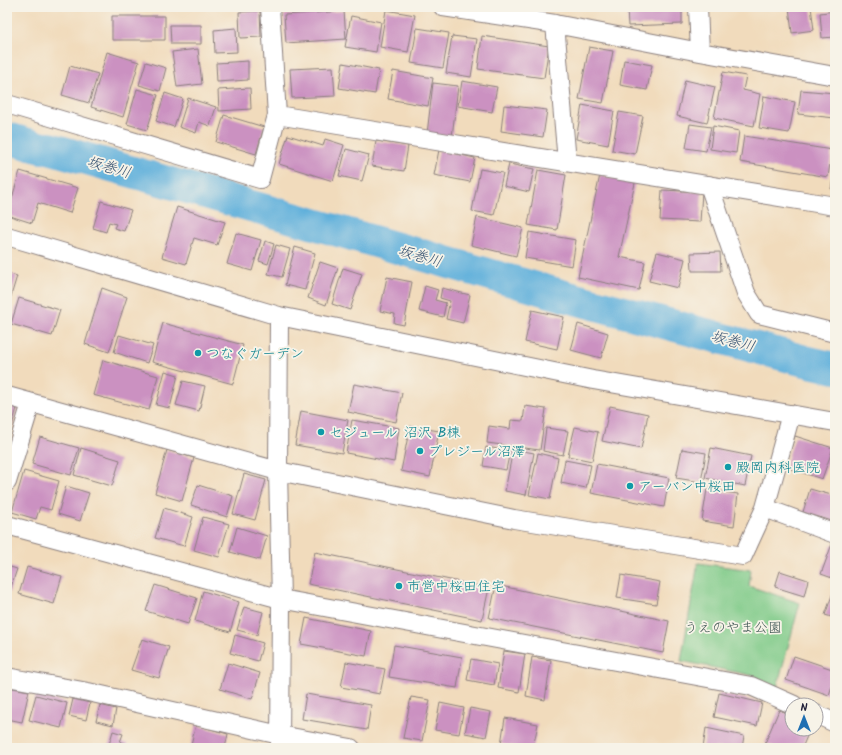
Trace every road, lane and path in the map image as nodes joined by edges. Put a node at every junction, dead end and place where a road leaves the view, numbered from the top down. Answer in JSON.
{"nodes":[{"id":1,"x":270,"y":7,"type":"edge"},
{"id":2,"x":443,"y":7,"type":"edge"},
{"id":3,"x":698,"y":7,"type":"edge"},
{"id":4,"x":555,"y":24,"type":"junction"},
{"id":5,"x":700,"y":52,"type":"junction"},
{"id":6,"x":835,"y":76,"type":"edge"},
{"id":7,"x":7,"y":104,"type":"edge"},
{"id":8,"x":277,"y":116,"type":"junction"},
{"id":9,"x":567,"y":162,"type":"junction"},
{"id":10,"x":709,"y":185,"type":"junction"},
{"id":11,"x":835,"y":206,"type":"edge"},
{"id":12,"x":7,"y":236,"type":"edge"},
{"id":13,"x":279,"y":316,"type":"junction"},
{"id":14,"x":835,"y":333,"type":"edge"},
{"id":15,"x":7,"y":396,"type":"edge"},
{"id":16,"x":31,"y":403,"type":"junction"},
{"id":17,"x":791,"y":414,"type":"junction"},
{"id":18,"x":835,"y":422,"type":"edge"},
{"id":19,"x":278,"y":471,"type":"junction"},
{"id":20,"x":7,"y":482,"type":"edge"},
{"id":21,"x":765,"y":508,"type":"junction"},
{"id":22,"x":7,"y":525,"type":"edge"},
{"id":23,"x":835,"y":534,"type":"edge"},
{"id":24,"x":281,"y":599,"type":"junction"},
{"id":25,"x":7,"y":678,"type":"edge"},
{"id":26,"x":784,"y":701,"type":"edge"},
{"id":27,"x":824,"y":717,"type":"edge"},
{"id":28,"x":834,"y":720,"type":"edge"},
{"id":29,"x":280,"y":741,"type":"edge"},
{"id":30,"x":351,"y":748,"type":"edge"}],
"edges":[{"from":1,"to":8,"type":"street"},
{"from":2,"to":4,"type":"street"},
{"from":3,"to":5,"type":"street"},
{"from":4,"to":5,"type":"street"},
{"from":4,"to":9,"type":"street"},
{"from":5,"to":6,"type":"street"},
{"from":7,"to":8,"type":"street"},
{"from":8,"to":9,"type":"street"},
{"from":9,"to":10,"type":"street"},
{"from":10,"to":11,"type":"street"},
{"from":10,"to":14,"type":"street"},
{"from":12,"to":13,"type":"street"},
{"from":13,"to":17,"type":"street"},
{"from":13,"to":19,"type":"street"},
{"from":15,"to":16,"type":"street"},
{"from":16,"to":19,"type":"street"},
{"from":16,"to":20,"type":"street"},
{"from":17,"to":18,"type":"street"},
{"from":17,"to":21,"type":"street"},
{"from":19,"to":21,"type":"street"},
{"from":19,"to":24,"type":"street"},
{"from":21,"to":23,"type":"street"},
{"from":22,"to":24,"type":"street"},
{"from":24,"to":26,"type":"street"},
{"from":24,"to":29,"type":"street"},
{"from":25,"to":29,"type":"street"},
{"from":27,"to":28,"type":"street"},
{"from":29,"to":30,"type":"street"}]}
